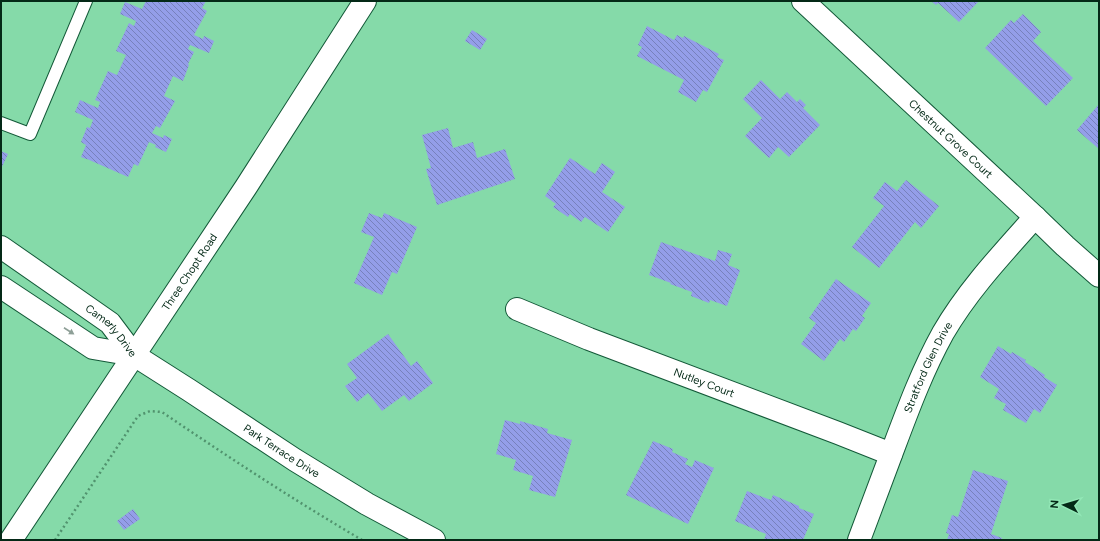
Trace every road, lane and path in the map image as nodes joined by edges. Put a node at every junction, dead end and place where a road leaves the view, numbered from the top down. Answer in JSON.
{"nodes":[{"id":1,"x":86,"y":1,"type":"edge"},
{"id":2,"x":365,"y":1,"type":"edge"},
{"id":3,"x":803,"y":1,"type":"edge"},
{"id":4,"x":1,"y":123,"type":"edge"},
{"id":5,"x":1035,"y":217,"type":"junction"},
{"id":6,"x":1,"y":247,"type":"edge"},
{"id":7,"x":33,"y":270,"type":"junction"},
{"id":8,"x":1099,"y":276,"type":"edge"},
{"id":9,"x":7,"y":291,"type":"edge"},
{"id":10,"x":67,"y":293,"type":"junction"},
{"id":11,"x":517,"y":309,"type":"dead end"},
{"id":12,"x":46,"y":316,"type":"junction"},
{"id":13,"x":134,"y":355,"type":"junction"},
{"id":14,"x":891,"y":454,"type":"junction"},
{"id":15,"x":11,"y":540,"type":"edge"},
{"id":16,"x":55,"y":540,"type":"edge"},
{"id":17,"x":362,"y":540,"type":"edge"},
{"id":18,"x":434,"y":540,"type":"edge"},
{"id":19,"x":859,"y":540,"type":"edge"}],
"edges":[{"from":1,"to":4,"type":"lane"},
{"from":2,"to":13,"type":"street","name":"Three Chopt Road"},
{"from":3,"to":5,"type":"street","name":"Chestnut Grove Court"},
{"from":5,"to":8,"type":"street","name":"Chestnut Grove Court"},
{"from":5,"to":14,"type":"street","name":"Stratford Glen Drive"},
{"from":6,"to":7,"type":"street","name":"Camerly Drive"},
{"from":7,"to":9,"type":"street"},
{"from":7,"to":10,"type":"street","name":"Camerly Drive"},
{"from":9,"to":12,"type":"street","name":"Camerly Drive"},
{"from":10,"to":12,"type":"street"},
{"from":10,"to":13,"type":"street","name":"Camerly Drive"},
{"from":11,"to":14,"type":"street","name":"Nutley Court"},
{"from":12,"to":13,"type":"street","name":"Camerly Drive","one_way":true},
{"from":13,"to":15,"type":"street","name":"Three Chopt Road"},
{"from":13,"to":18,"type":"street","name":"Park Terrace Drive"},
{"from":14,"to":19,"type":"street","name":"Stratford Glen Drive"},
{"from":16,"to":17,"type":"path"}]}
